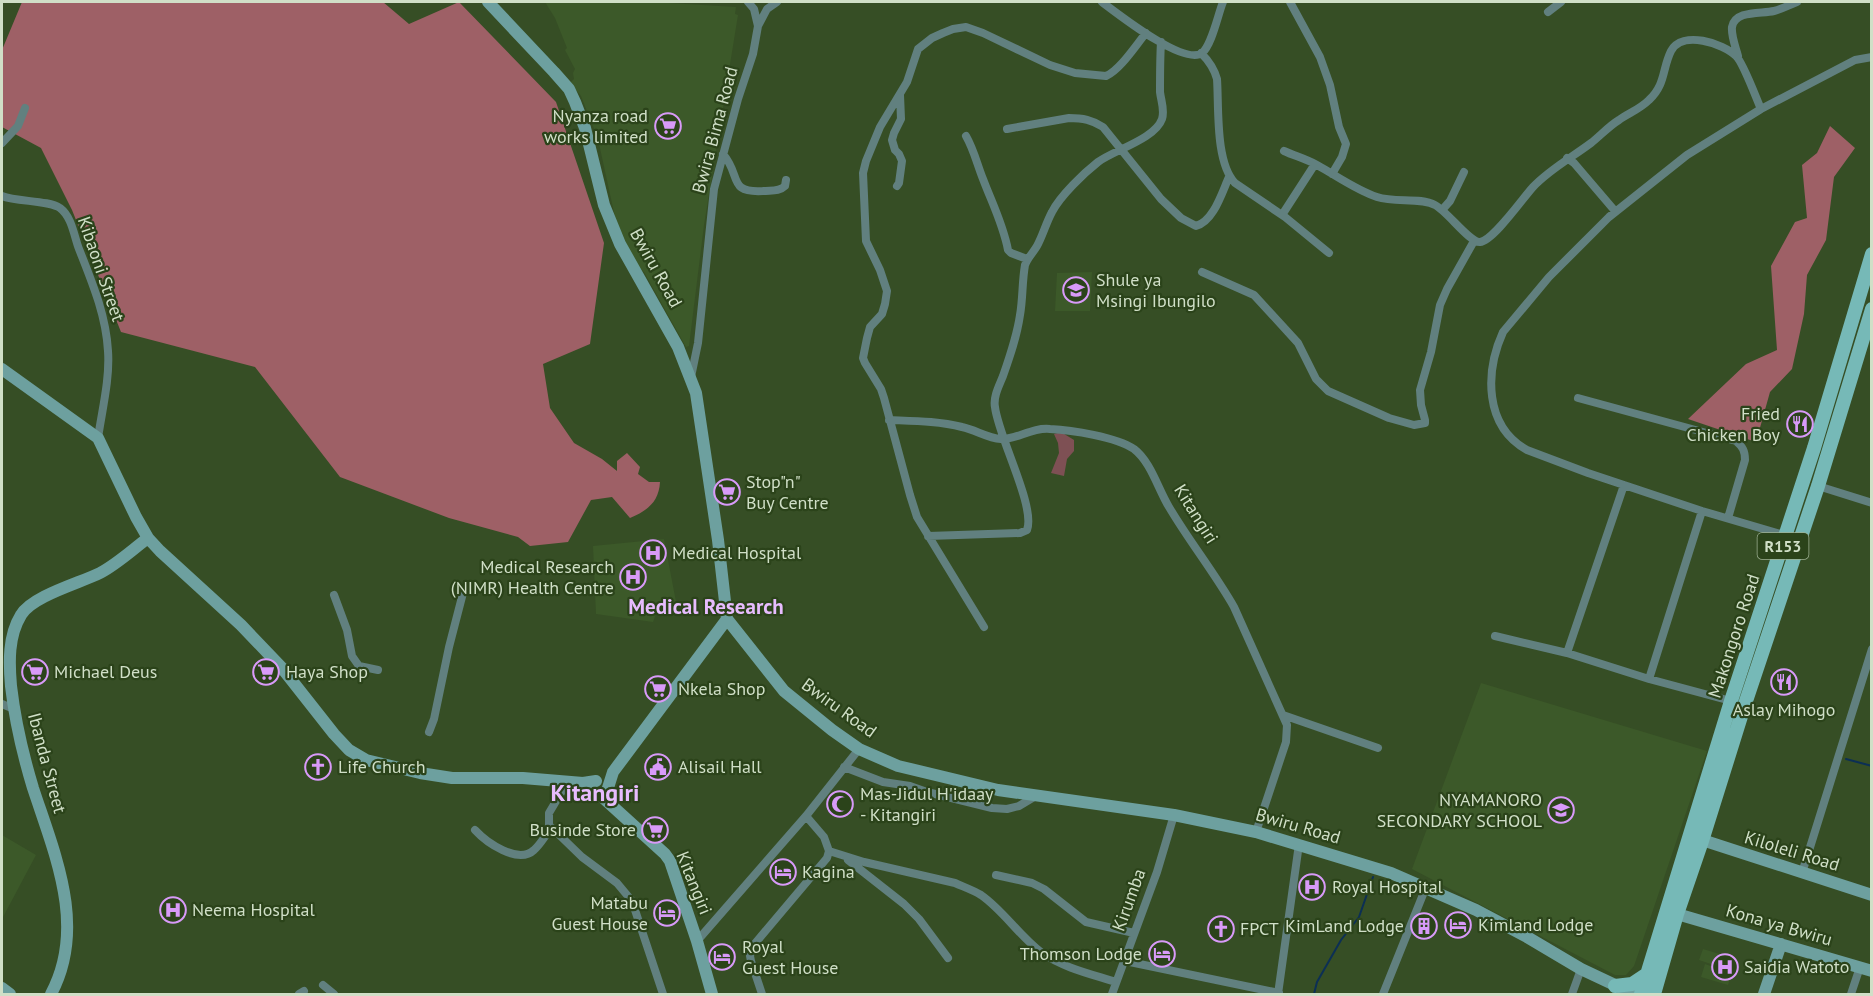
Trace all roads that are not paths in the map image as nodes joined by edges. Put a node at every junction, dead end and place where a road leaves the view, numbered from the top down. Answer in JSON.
{"nodes":[{"id":1,"x":488,"y":2,"type":"edge"},
{"id":2,"x":748,"y":2,"type":"edge"},
{"id":3,"x":777,"y":2,"type":"edge"},
{"id":4,"x":1102,"y":2,"type":"edge"},
{"id":5,"x":1222,"y":2,"type":"edge"},
{"id":6,"x":1290,"y":2,"type":"edge"},
{"id":7,"x":1561,"y":2,"type":"edge"},
{"id":8,"x":1797,"y":2,"type":"edge"},
{"id":9,"x":1548,"y":12,"type":"dead end"},
{"id":10,"x":758,"y":26,"type":"junction"},
{"id":11,"x":1146,"y":33,"type":"junction"},
{"id":12,"x":1161,"y":42,"type":"junction"},
{"id":13,"x":1872,"y":47,"type":"edge"},
{"id":14,"x":1201,"y":53,"type":"junction"},
{"id":15,"x":1737,"y":56,"type":"junction"},
{"id":16,"x":1869,"y":57,"type":"edge"},
{"id":17,"x":900,"y":95,"type":"junction"},
{"id":18,"x":25,"y":108,"type":"dead end"},
{"id":19,"x":1761,"y":109,"type":"junction"},
{"id":20,"x":1007,"y":129,"type":"dead end"},
{"id":21,"x":966,"y":136,"type":"dead end"},
{"id":22,"x":2,"y":143,"type":"edge"},
{"id":23,"x":1121,"y":149,"type":"junction"},
{"id":24,"x":1284,"y":151,"type":"dead end"},
{"id":25,"x":723,"y":154,"type":"junction"},
{"id":26,"x":1568,"y":158,"type":"junction"},
{"id":27,"x":1315,"y":164,"type":"junction"},
{"id":28,"x":1464,"y":172,"type":"dead end"},
{"id":29,"x":1332,"y":174,"type":"junction"},
{"id":30,"x":1228,"y":177,"type":"junction"},
{"id":31,"x":786,"y":180,"type":"dead end"},
{"id":32,"x":897,"y":186,"type":"dead end"},
{"id":33,"x":2,"y":196,"type":"edge"},
{"id":34,"x":1442,"y":210,"type":"junction"},
{"id":35,"x":1616,"y":211,"type":"junction"},
{"id":36,"x":1282,"y":215,"type":"junction"},
{"id":37,"x":1474,"y":241,"type":"junction"},
{"id":38,"x":1329,"y":253,"type":"dead end"},
{"id":39,"x":1872,"y":254,"type":"edge"},
{"id":40,"x":1027,"y":259,"type":"junction"},
{"id":41,"x":1202,"y":272,"type":"dead end"},
{"id":42,"x":1872,"y":309,"type":"edge"},
{"id":43,"x":2,"y":369,"type":"edge"},
{"id":44,"x":692,"y":378,"type":"junction"},
{"id":45,"x":1578,"y":398,"type":"dead end"},
{"id":46,"x":889,"y":420,"type":"junction"},
{"id":47,"x":98,"y":438,"type":"junction"},
{"id":48,"x":1004,"y":439,"type":"junction"},
{"id":49,"x":1624,"y":485,"type":"junction"},
{"id":50,"x":1818,"y":486,"type":"junction"},
{"id":51,"x":1872,"y":503,"type":"edge"},
{"id":52,"x":1702,"y":511,"type":"junction"},
{"id":53,"x":1728,"y":518,"type":"junction"},
{"id":54,"x":928,"y":536,"type":"junction"},
{"id":55,"x":1786,"y":536,"type":"junction"},
{"id":56,"x":148,"y":538,"type":"junction"},
{"id":57,"x":1801,"y":540,"type":"junction"},
{"id":58,"x":463,"y":593,"type":"dead end"},
{"id":59,"x":334,"y":595,"type":"dead end"},
{"id":60,"x":727,"y":619,"type":"junction"},
{"id":61,"x":984,"y":627,"type":"dead end"},
{"id":62,"x":1495,"y":636,"type":"dead end"},
{"id":63,"x":1872,"y":649,"type":"edge"},
{"id":64,"x":1567,"y":653,"type":"junction"},
{"id":65,"x":378,"y":670,"type":"dead end"},
{"id":66,"x":1649,"y":679,"type":"junction"},
{"id":67,"x":1731,"y":701,"type":"junction"},
{"id":68,"x":8,"y":706,"type":"edge"},
{"id":69,"x":1283,"y":715,"type":"junction"},
{"id":70,"x":429,"y":732,"type":"dead end"},
{"id":71,"x":1378,"y":748,"type":"dead end"},
{"id":72,"x":859,"y":749,"type":"junction"},
{"id":73,"x":844,"y":767,"type":"junction"},
{"id":74,"x":568,"y":781,"type":"junction"},
{"id":75,"x":600,"y":784,"type":"junction"},
{"id":76,"x":1034,"y":797,"type":"junction"},
{"id":77,"x":1174,"y":815,"type":"junction"},
{"id":78,"x":806,"y":816,"type":"junction"},
{"id":79,"x":552,"y":828,"type":"junction"},
{"id":80,"x":475,"y":830,"type":"dead end"},
{"id":81,"x":1256,"y":832,"type":"junction"},
{"id":82,"x":1696,"y":838,"type":"junction"},
{"id":83,"x":1299,"y":844,"type":"junction"},
{"id":84,"x":829,"y":851,"type":"junction"},
{"id":85,"x":843,"y":855,"type":"junction"},
{"id":86,"x":1802,"y":873,"type":"junction"},
{"id":87,"x":996,"y":875,"type":"dead end"},
{"id":88,"x":1426,"y":887,"type":"junction"},
{"id":89,"x":1872,"y":895,"type":"edge"},
{"id":90,"x":1677,"y":914,"type":"junction"},
{"id":91,"x":1134,"y":933,"type":"junction"},
{"id":92,"x":697,"y":941,"type":"junction"},
{"id":93,"x":1780,"y":944,"type":"junction"},
{"id":94,"x":948,"y":957,"type":"dead end"},
{"id":95,"x":1125,"y":961,"type":"junction"},
{"id":96,"x":1581,"y":969,"type":"junction"},
{"id":97,"x":1866,"y":969,"type":"edge"},
{"id":98,"x":1647,"y":974,"type":"junction"},
{"id":99,"x":1116,"y":982,"type":"junction"},
{"id":100,"x":323,"y":985,"type":"dead end"},
{"id":101,"x":2,"y":988,"type":"edge"},
{"id":102,"x":1619,"y":990,"type":"edge"},
{"id":103,"x":55,"y":993,"type":"edge"},
{"id":104,"x":10,"y":994,"type":"edge"},
{"id":105,"x":334,"y":994,"type":"edge"},
{"id":106,"x":663,"y":994,"type":"edge"},
{"id":107,"x":712,"y":994,"type":"edge"},
{"id":108,"x":762,"y":994,"type":"edge"},
{"id":109,"x":1112,"y":994,"type":"edge"},
{"id":110,"x":1278,"y":994,"type":"edge"},
{"id":111,"x":1383,"y":994,"type":"edge"},
{"id":112,"x":1572,"y":994,"type":"edge"},
{"id":113,"x":1634,"y":994,"type":"edge"},
{"id":114,"x":1641,"y":994,"type":"edge"},
{"id":115,"x":1654,"y":994,"type":"edge"},
{"id":116,"x":1764,"y":994,"type":"edge"},
{"id":117,"x":1851,"y":994,"type":"edge"}],
"edges":[{"from":1,"to":44,"type":"main road","name":"Bwiru Road"},
{"from":2,"to":10,"type":"street"},
{"from":3,"to":10,"type":"street"},
{"from":4,"to":11,"type":"street"},
{"from":5,"to":14,"type":"street"},
{"from":6,"to":29,"type":"street"},
{"from":7,"to":9,"type":"street"},
{"from":8,"to":15,"type":"street"},
{"from":10,"to":25,"type":"street","name":"Bwira Bima Road"},
{"from":11,"to":12,"type":"street"},
{"from":11,"to":17,"type":"street"},
{"from":12,"to":14,"type":"street"},
{"from":12,"to":23,"type":"street"},
{"from":13,"to":16,"type":"street"},
{"from":14,"to":30,"type":"street"},
{"from":15,"to":19,"type":"street"},
{"from":15,"to":26,"type":"street"},
{"from":16,"to":19,"type":"street"},
{"from":17,"to":32,"type":"street"},
{"from":17,"to":46,"type":"street"},
{"from":18,"to":22,"type":"street"},
{"from":19,"to":35,"type":"street"},
{"from":20,"to":23,"type":"street"},
{"from":21,"to":40,"type":"street"},
{"from":23,"to":30,"type":"street"},
{"from":23,"to":40,"type":"street"},
{"from":24,"to":27,"type":"street"},
{"from":25,"to":31,"type":"street"},
{"from":25,"to":44,"type":"street","name":"Bwira Bima Road"},
{"from":26,"to":35,"type":"street"},
{"from":26,"to":37,"type":"street"},
{"from":27,"to":29,"type":"street"},
{"from":27,"to":36,"type":"street"},
{"from":28,"to":34,"type":"street"},
{"from":29,"to":34,"type":"street"},
{"from":30,"to":36,"type":"street"},
{"from":33,"to":47,"type":"street","name":"Kibaoni Street"},
{"from":34,"to":37,"type":"street"},
{"from":35,"to":49,"type":"street"},
{"from":36,"to":38,"type":"street"},
{"from":37,"to":41,"type":"street"},
{"from":39,"to":55,"type":"main road","name":"Makongoro Road","number":"R153"},
{"from":40,"to":48,"type":"street"},
{"from":42,"to":50,"type":"main road","name":"Makongoro Road","number":"R153"},
{"from":43,"to":47,"type":"main road"},
{"from":44,"to":60,"type":"main road","name":"Bwiru Road"},
{"from":45,"to":53,"type":"street"},
{"from":46,"to":48,"type":"street"},
{"from":46,"to":54,"type":"street"},
{"from":47,"to":56,"type":"main road"},
{"from":48,"to":54,"type":"street"},
{"from":48,"to":69,"type":"street","name":"Kitangiri"},
{"from":49,"to":52,"type":"street"},
{"from":49,"to":64,"type":"street"},
{"from":50,"to":51,"type":"street"},
{"from":50,"to":57,"type":"main road","name":"Makongoro Road","number":"R153"},
{"from":52,"to":53,"type":"street"},
{"from":52,"to":66,"type":"street"},
{"from":53,"to":55,"type":"street"},
{"from":54,"to":61,"type":"street"},
{"from":55,"to":57,"type":"street"},
{"from":55,"to":67,"type":"main road","name":"Makongoro Road","number":"R153"},
{"from":56,"to":68,"type":"main road","name":"Ibanda Street"},
{"from":56,"to":74,"type":"main road"},
{"from":57,"to":82,"type":"main road","name":"Makongoro Road","number":"R153"},
{"from":58,"to":70,"type":"street"},
{"from":59,"to":65,"type":"street"},
{"from":60,"to":72,"type":"main road","name":"Bwiru Road"},
{"from":60,"to":75,"type":"main road"},
{"from":62,"to":64,"type":"street"},
{"from":63,"to":86,"type":"street"},
{"from":64,"to":66,"type":"street"},
{"from":66,"to":67,"type":"street"},
{"from":67,"to":82,"type":"main road","name":"Makongoro Road","number":"R153"},
{"from":68,"to":103,"type":"main road","name":"Ibanda Street"},
{"from":69,"to":71,"type":"street"},
{"from":69,"to":81,"type":"street","name":"Kitangiri"},
{"from":72,"to":73,"type":"street"},
{"from":72,"to":76,"type":"main road","name":"Bwiru Road"},
{"from":73,"to":76,"type":"street"},
{"from":73,"to":78,"type":"street"},
{"from":74,"to":75,"type":"main road"},
{"from":74,"to":79,"type":"street"},
{"from":75,"to":92,"type":"main road","name":"Kitangiri"},
{"from":76,"to":77,"type":"main road","name":"Bwiru Road"},
{"from":77,"to":81,"type":"main road","name":"Bwiru Road"},
{"from":77,"to":91,"type":"street","name":"Kirumba"},
{"from":78,"to":84,"type":"street"},
{"from":78,"to":92,"type":"street"},
{"from":79,"to":80,"type":"street"},
{"from":79,"to":106,"type":"street"},
{"from":81,"to":83,"type":"main road","name":"Bwiru Road"},
{"from":82,"to":86,"type":"main road","name":"Kiloleli Road"},
{"from":82,"to":90,"type":"main road","name":"Makongoro Road","number":"R153"},
{"from":82,"to":98,"type":"main road","name":"Makongoro Road","number":"R153"},
{"from":83,"to":88,"type":"main road","name":"Bwiru Road"},
{"from":83,"to":110,"type":"street"},
{"from":84,"to":85,"type":"street"},
{"from":84,"to":108,"type":"street"},
{"from":85,"to":94,"type":"street"},
{"from":85,"to":99,"type":"street"},
{"from":86,"to":89,"type":"main road","name":"Kiloleli Road"},
{"from":87,"to":91,"type":"street"},
{"from":88,"to":96,"type":"main road","name":"Bwiru Road"},
{"from":88,"to":111,"type":"street"},
{"from":90,"to":93,"type":"main road","name":"Kona ya Bwiru"},
{"from":90,"to":115,"type":"main road","name":"Makongoro Road","number":"R153"},
{"from":91,"to":95,"type":"street","name":"Kirumba"},
{"from":92,"to":107,"type":"main road","name":"Kitangiri"},
{"from":93,"to":97,"type":"main road","name":"Kona ya Bwiru"},
{"from":93,"to":116,"type":"main road"},
{"from":95,"to":99,"type":"street","name":"Kirumba"},
{"from":95,"to":110,"type":"street"},
{"from":96,"to":102,"type":"main road","name":"Bwiru Road"},
{"from":96,"to":112,"type":"street"},
{"from":97,"to":117,"type":"street"},
{"from":98,"to":102,"type":"main road"},
{"from":98,"to":114,"type":"main road","name":"Makongoro Road","number":"R153"},
{"from":99,"to":109,"type":"street","name":"Kirumba"},
{"from":100,"to":105,"type":"street"},
{"from":101,"to":104,"type":"main road"},
{"from":102,"to":113,"type":"main road","name":"Bwiru Road"}]}
